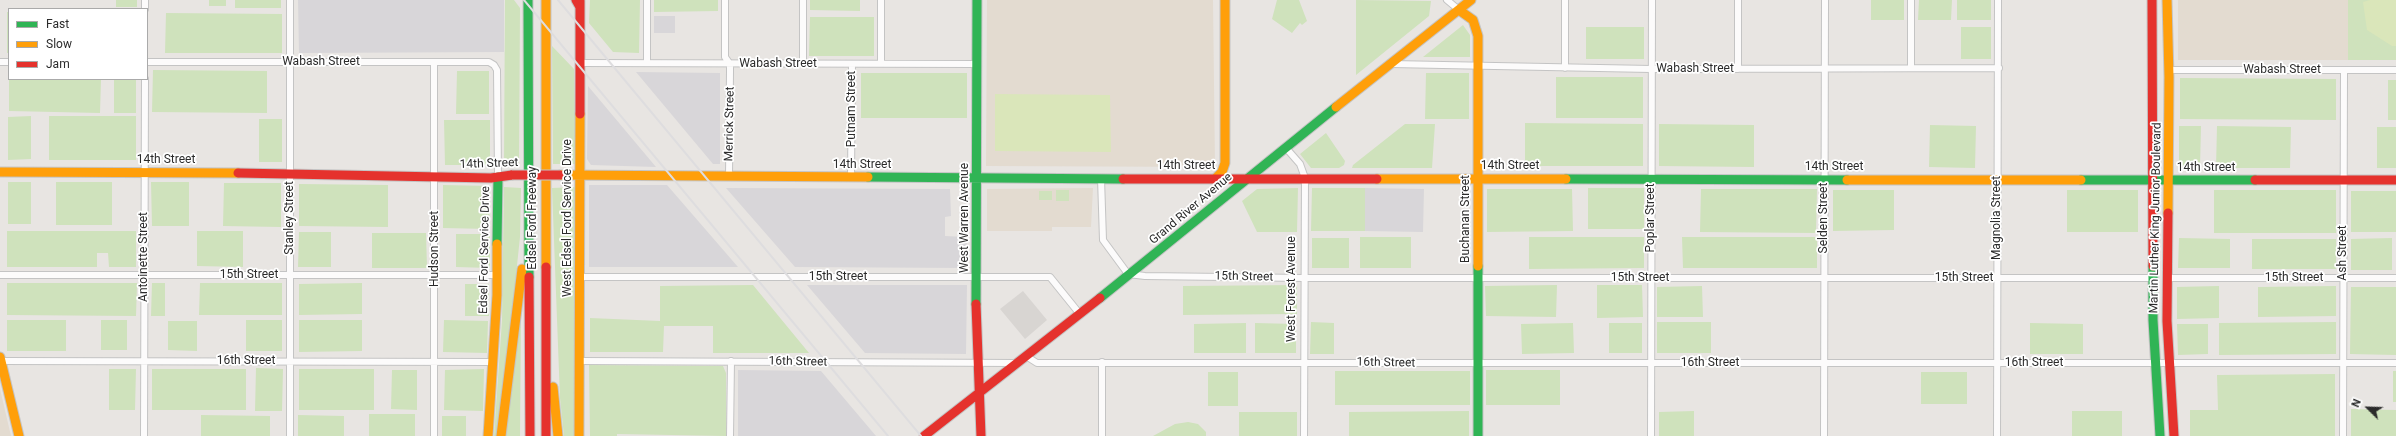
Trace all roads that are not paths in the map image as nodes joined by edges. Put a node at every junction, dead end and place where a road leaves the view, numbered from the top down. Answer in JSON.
{"nodes":[{"id":1,"x":290,"y":0,"type":"edge"},
{"id":2,"x":528,"y":0,"type":"edge"},
{"id":3,"x":546,"y":0,"type":"edge"},
{"id":4,"x":647,"y":0,"type":"edge"},
{"id":5,"x":725,"y":0,"type":"edge"},
{"id":6,"x":803,"y":0,"type":"edge"},
{"id":7,"x":881,"y":0,"type":"edge"},
{"id":8,"x":977,"y":0,"type":"edge"},
{"id":9,"x":1225,"y":0,"type":"edge"},
{"id":10,"x":1447,"y":0,"type":"edge"},
{"id":11,"x":1471,"y":0,"type":"edge"},
{"id":12,"x":1565,"y":0,"type":"edge"},
{"id":13,"x":1652,"y":0,"type":"edge"},
{"id":14,"x":1738,"y":0,"type":"edge"},
{"id":15,"x":1825,"y":0,"type":"edge"},
{"id":16,"x":1911,"y":0,"type":"edge"},
{"id":17,"x":1998,"y":0,"type":"edge"},
{"id":18,"x":579,"y":2,"type":"edge"},
{"id":19,"x":2152,"y":4,"type":"edge"},
{"id":20,"x":2167,"y":4,"type":"edge"},
{"id":21,"x":1459,"y":10,"type":"junction"},
{"id":22,"x":2152,"y":38,"type":"junction"},
{"id":23,"x":2167,"y":38,"type":"junction"},
{"id":24,"x":148,"y":62,"type":"edge"},
{"id":25,"x":289,"y":62,"type":"junction"},
{"id":26,"x":434,"y":62,"type":"junction"},
{"id":27,"x":580,"y":62,"type":"junction"},
{"id":28,"x":647,"y":63,"type":"junction"},
{"id":29,"x":494,"y":64,"type":"joint"},
{"id":30,"x":730,"y":64,"type":"junction"},
{"id":31,"x":803,"y":64,"type":"junction"},
{"id":32,"x":852,"y":64,"type":"junction"},
{"id":33,"x":881,"y":64,"type":"junction"},
{"id":34,"x":977,"y":64,"type":"junction"},
{"id":35,"x":1391,"y":64,"type":"junction"},
{"id":36,"x":1478,"y":67,"type":"junction"},
{"id":37,"x":1565,"y":68,"type":"junction"},
{"id":38,"x":1911,"y":68,"type":"junction"},
{"id":39,"x":1999,"y":68,"type":"junction"},
{"id":40,"x":1651,"y":69,"type":"junction"},
{"id":41,"x":1738,"y":69,"type":"junction"},
{"id":42,"x":1824,"y":69,"type":"junction"},
{"id":43,"x":2169,"y":70,"type":"junction"},
{"id":44,"x":2344,"y":70,"type":"junction"},
{"id":45,"x":2396,"y":70,"type":"edge"},
{"id":46,"x":145,"y":80,"type":"edge"},
{"id":47,"x":1286,"y":148,"type":"junction"},
{"id":48,"x":0,"y":172,"type":"edge"},
{"id":49,"x":144,"y":172,"type":"junction"},
{"id":50,"x":290,"y":173,"type":"junction"},
{"id":51,"x":580,"y":176,"type":"junction"},
{"id":52,"x":498,"y":177,"type":"junction"},
{"id":53,"x":729,"y":177,"type":"junction"},
{"id":54,"x":852,"y":177,"type":"junction"},
{"id":55,"x":977,"y":177,"type":"junction"},
{"id":56,"x":435,"y":178,"type":"junction"},
{"id":57,"x":1101,"y":178,"type":"junction"},
{"id":58,"x":1216,"y":178,"type":"junction"},
{"id":59,"x":1247,"y":178,"type":"junction"},
{"id":60,"x":1305,"y":178,"type":"junction"},
{"id":61,"x":1478,"y":178,"type":"junction"},
{"id":62,"x":1652,"y":178,"type":"junction"},
{"id":63,"x":1824,"y":179,"type":"junction"},
{"id":64,"x":1997,"y":179,"type":"junction"},
{"id":65,"x":2152,"y":180,"type":"junction"},
{"id":66,"x":2169,"y":180,"type":"junction"},
{"id":67,"x":2344,"y":180,"type":"junction"},
{"id":68,"x":2396,"y":180,"type":"edge"},
{"id":69,"x":2168,"y":205,"type":"junction"},
{"id":70,"x":2153,"y":206,"type":"junction"},
{"id":71,"x":528,"y":222,"type":"junction"},
{"id":72,"x":1128,"y":274,"type":"junction"},
{"id":73,"x":0,"y":275,"type":"edge"},
{"id":74,"x":144,"y":275,"type":"junction"},
{"id":75,"x":290,"y":275,"type":"junction"},
{"id":76,"x":498,"y":275,"type":"junction"},
{"id":77,"x":434,"y":276,"type":"junction"},
{"id":78,"x":579,"y":277,"type":"junction"},
{"id":79,"x":544,"y":278,"type":"junction"},
{"id":80,"x":976,"y":278,"type":"junction"},
{"id":81,"x":1304,"y":278,"type":"junction"},
{"id":82,"x":1478,"y":278,"type":"junction"},
{"id":83,"x":1651,"y":278,"type":"junction"},
{"id":84,"x":1824,"y":278,"type":"junction"},
{"id":85,"x":1997,"y":278,"type":"junction"},
{"id":86,"x":2152,"y":278,"type":"junction"},
{"id":87,"x":2168,"y":278,"type":"junction"},
{"id":88,"x":2343,"y":278,"type":"junction"},
{"id":89,"x":2396,"y":278,"type":"edge"},
{"id":90,"x":1079,"y":313,"type":"junction"},
{"id":91,"x":1026,"y":356,"type":"junction"},
{"id":92,"x":0,"y":360,"type":"edge"},
{"id":93,"x":144,"y":360,"type":"junction"},
{"id":94,"x":290,"y":361,"type":"junction"},
{"id":95,"x":580,"y":361,"type":"junction"},
{"id":96,"x":731,"y":361,"type":"junction"},
{"id":97,"x":434,"y":362,"type":"junction"},
{"id":98,"x":493,"y":362,"type":"junction"},
{"id":99,"x":1102,"y":362,"type":"junction"},
{"id":100,"x":1304,"y":362,"type":"junction"},
{"id":101,"x":977,"y":363,"type":"junction"},
{"id":102,"x":1478,"y":363,"type":"junction"},
{"id":103,"x":1651,"y":363,"type":"junction"},
{"id":104,"x":1824,"y":363,"type":"junction"},
{"id":105,"x":1997,"y":363,"type":"junction"},
{"id":106,"x":2155,"y":363,"type":"junction"},
{"id":107,"x":2168,"y":363,"type":"junction"},
{"id":108,"x":2343,"y":363,"type":"junction"},
{"id":109,"x":2396,"y":363,"type":"edge"},
{"id":110,"x":1016,"y":364,"type":"junction"},
{"id":111,"x":980,"y":392,"type":"junction"},
{"id":112,"x":19,"y":436,"type":"edge"},
{"id":113,"x":144,"y":436,"type":"edge"},
{"id":114,"x":290,"y":436,"type":"edge"},
{"id":115,"x":434,"y":436,"type":"edge"},
{"id":116,"x":488,"y":436,"type":"edge"},
{"id":117,"x":501,"y":436,"type":"edge"},
{"id":118,"x":530,"y":436,"type":"edge"},
{"id":119,"x":546,"y":436,"type":"edge"},
{"id":120,"x":558,"y":436,"type":"edge"},
{"id":121,"x":579,"y":436,"type":"edge"},
{"id":122,"x":730,"y":436,"type":"edge"},
{"id":123,"x":924,"y":436,"type":"edge"},
{"id":124,"x":981,"y":436,"type":"edge"},
{"id":125,"x":1102,"y":436,"type":"edge"},
{"id":126,"x":1304,"y":436,"type":"edge"},
{"id":127,"x":1478,"y":436,"type":"edge"},
{"id":128,"x":1651,"y":436,"type":"edge"},
{"id":129,"x":1824,"y":436,"type":"edge"},
{"id":130,"x":1997,"y":436,"type":"edge"},
{"id":131,"x":2160,"y":436,"type":"edge"},
{"id":132,"x":2174,"y":436,"type":"edge"},
{"id":133,"x":2343,"y":436,"type":"edge"}],
"edges":[{"from":1,"to":25,"type":"street","name":"Stanley Street"},
{"from":2,"to":71,"type":"main road","name":"Edsel Ford Freeway"},
{"from":3,"to":79,"type":"main road","name":"Edsel Ford Freeway"},
{"from":4,"to":28,"type":"street"},
{"from":5,"to":30,"type":"street","name":"Merrick Street"},
{"from":6,"to":31,"type":"street"},
{"from":7,"to":33,"type":"street"},
{"from":8,"to":34,"type":"main road","name":"West Warren Avenue"},
{"from":9,"to":58,"type":"main road"},
{"from":10,"to":21,"type":"street"},
{"from":11,"to":21,"type":"main road","name":"Grand River Avenue"},
{"from":12,"to":37,"type":"street"},
{"from":13,"to":40,"type":"street","name":"Poplar Street"},
{"from":14,"to":41,"type":"street"},
{"from":15,"to":42,"type":"street","name":"Selden Street"},
{"from":16,"to":38,"type":"street"},
{"from":17,"to":39,"type":"street","name":"Magnolia Street"},
{"from":18,"to":27,"type":"main road","name":"West Edsel Ford Service Drive"},
{"from":19,"to":20,"type":"main road"},
{"from":19,"to":22,"type":"main road","name":"Martin Luther King Junior Boulevard"},
{"from":20,"to":23,"type":"main road","name":"Martin Luther King Junior Boulevard"},
{"from":21,"to":35,"type":"main road","name":"Grand River Avenue"},
{"from":21,"to":36,"type":"main road","name":"Buchanan Street"},
{"from":22,"to":23,"type":"main road"},
{"from":22,"to":65,"type":"main road","name":"Martin Luther King Junior Boulevard"},
{"from":23,"to":43,"type":"main road","name":"Martin Luther King Junior Boulevard"},
{"from":24,"to":25,"type":"street","name":"Wabash Street"},
{"from":25,"to":26,"type":"street","name":"Wabash Street"},
{"from":25,"to":50,"type":"street","name":"Stanley Street"},
{"from":26,"to":29,"type":"street","name":"Wabash Street"},
{"from":26,"to":56,"type":"street","name":"Hudson Street"},
{"from":27,"to":28,"type":"street","name":"Wabash Street"},
{"from":27,"to":51,"type":"main road","name":"West Edsel Ford Service Drive"},
{"from":28,"to":30,"type":"street","name":"Wabash Street"},
{"from":29,"to":52,"type":"street","name":"Edsel Ford Service Drive"},
{"from":30,"to":31,"type":"street","name":"Wabash Street"},
{"from":30,"to":53,"type":"street","name":"Merrick Street"},
{"from":31,"to":32,"type":"street","name":"Wabash Street"},
{"from":32,"to":33,"type":"street","name":"Wabash Street"},
{"from":32,"to":54,"type":"street","name":"Putnam Street"},
{"from":33,"to":34,"type":"street","name":"Wabash Street"},
{"from":34,"to":55,"type":"main road","name":"West Warren Avenue"},
{"from":35,"to":36,"type":"street","name":"Wabash Street"},
{"from":35,"to":47,"type":"main road","name":"Grand River Avenue"},
{"from":36,"to":37,"type":"street","name":"Wabash Street"},
{"from":36,"to":61,"type":"main road","name":"Buchanan Street"},
{"from":37,"to":40,"type":"street","name":"Wabash Street"},
{"from":38,"to":39,"type":"street","name":"Wabash Street"},
{"from":38,"to":42,"type":"street","name":"Wabash Street"},
{"from":39,"to":64,"type":"street","name":"Magnolia Street"},
{"from":40,"to":41,"type":"street","name":"Wabash Street"},
{"from":40,"to":62,"type":"street","name":"Poplar Street"},
{"from":41,"to":42,"type":"street","name":"Wabash Street"},
{"from":42,"to":63,"type":"street","name":"Selden Street"},
{"from":43,"to":44,"type":"street","name":"Wabash Street"},
{"from":43,"to":66,"type":"main road","name":"Martin Luther King Junior Boulevard"},
{"from":44,"to":45,"type":"street","name":"Wabash Street"},
{"from":44,"to":67,"type":"street","name":"Ash Street"},
{"from":46,"to":49,"type":"street","name":"Antoinette Street"},
{"from":47,"to":59,"type":"main road","name":"Grand River Avenue"},
{"from":47,"to":60,"type":"street","name":"West Forest Avenue"},
{"from":48,"to":49,"type":"main road","name":"14th Street"},
{"from":49,"to":50,"type":"main road","name":"14th Street"},
{"from":49,"to":74,"type":"street","name":"Antoinette Street"},
{"from":50,"to":56,"type":"main road","name":"14th Street"},
{"from":50,"to":75,"type":"street","name":"Stanley Street"},
{"from":51,"to":52,"type":"main road","name":"14th Street","bridge":true},
{"from":51,"to":53,"type":"main road","name":"14th Street"},
{"from":51,"to":78,"type":"main road","name":"West Edsel Ford Service Drive"},
{"from":52,"to":56,"type":"main road","name":"14th Street"},
{"from":52,"to":76,"type":"main road","name":"Edsel Ford Service Drive"},
{"from":53,"to":54,"type":"main road","name":"14th Street"},
{"from":54,"to":55,"type":"main road","name":"14th Street"},
{"from":55,"to":57,"type":"main road","name":"14th Street"},
{"from":55,"to":80,"type":"main road","name":"West Warren Avenue"},
{"from":56,"to":77,"type":"street","name":"Hudson Street"},
{"from":57,"to":58,"type":"main road","name":"14th Street"},
{"from":57,"to":72,"type":"street"},
{"from":58,"to":59,"type":"main road","name":"14th Street"},
{"from":59,"to":60,"type":"main road","name":"14th Street"},
{"from":59,"to":72,"type":"main road","name":"Grand River Avenue"},
{"from":60,"to":61,"type":"main road","name":"14th Street"},
{"from":60,"to":81,"type":"street","name":"West Forest Avenue"},
{"from":61,"to":62,"type":"main road","name":"14th Street"},
{"from":61,"to":82,"type":"main road","name":"Buchanan Street"},
{"from":62,"to":63,"type":"main road","name":"14th Street"},
{"from":62,"to":83,"type":"street","name":"Poplar Street"},
{"from":63,"to":64,"type":"main road","name":"14th Street"},
{"from":63,"to":84,"type":"street","name":"Selden Street"},
{"from":64,"to":65,"type":"main road","name":"14th Street"},
{"from":64,"to":85,"type":"street","name":"Magnolia Street"},
{"from":65,"to":66,"type":"main road","name":"14th Street"},
{"from":65,"to":70,"type":"main road","name":"Martin Luther King Junior Boulevard"},
{"from":66,"to":67,"type":"main road","name":"14th Street"},
{"from":66,"to":69,"type":"main road","name":"Martin Luther King Junior Boulevard"},
{"from":67,"to":68,"type":"main road","name":"14th Street"},
{"from":67,"to":88,"type":"street","name":"Ash Street"},
{"from":69,"to":70,"type":"main road"},
{"from":69,"to":87,"type":"main road","name":"Martin Luther King Junior Boulevard"},
{"from":70,"to":86,"type":"main road","name":"Martin Luther King Junior Boulevard"},
{"from":71,"to":117,"type":"main road"},
{"from":71,"to":118,"type":"main road","name":"Edsel Ford Freeway"},
{"from":72,"to":81,"type":"street","name":"15th Street"},
{"from":72,"to":90,"type":"main road","name":"Grand River Avenue"},
{"from":73,"to":74,"type":"street","name":"15th Street"},
{"from":74,"to":75,"type":"street","name":"15th Street"},
{"from":74,"to":93,"type":"street","name":"Antoinette Street"},
{"from":75,"to":77,"type":"street","name":"15th Street"},
{"from":75,"to":94,"type":"street","name":"Stanley Street"},
{"from":76,"to":77,"type":"street","name":"15th Street"},
{"from":76,"to":98,"type":"main road","name":"Edsel Ford Service Drive"},
{"from":77,"to":97,"type":"street","name":"Hudson Street"},
{"from":78,"to":80,"type":"street","name":"15th Street"},
{"from":78,"to":95,"type":"main road","name":"West Edsel Ford Service Drive"},
{"from":79,"to":119,"type":"main road","name":"Edsel Ford Freeway"},
{"from":79,"to":120,"type":"main road"},
{"from":80,"to":90,"type":"street","name":"15th Street"},
{"from":80,"to":101,"type":"main road","name":"West Warren Avenue"},
{"from":81,"to":82,"type":"street","name":"15th Street"},
{"from":81,"to":100,"type":"street","name":"West Forest Avenue"},
{"from":82,"to":83,"type":"street","name":"15th Street"},
{"from":82,"to":102,"type":"main road","name":"Buchanan Street"},
{"from":83,"to":84,"type":"street","name":"15th Street"},
{"from":83,"to":103,"type":"street","name":"Poplar Street"},
{"from":84,"to":85,"type":"street","name":"15th Street"},
{"from":84,"to":104,"type":"street","name":"Selden Street"},
{"from":85,"to":86,"type":"street","name":"15th Street"},
{"from":85,"to":105,"type":"street","name":"Magnolia Street"},
{"from":86,"to":106,"type":"main road","name":"Martin Luther King Junior Boulevard"},
{"from":87,"to":88,"type":"street","name":"15th Street"},
{"from":87,"to":107,"type":"main road","name":"Martin Luther King Junior Boulevard"},
{"from":88,"to":89,"type":"street","name":"15th Street"},
{"from":88,"to":108,"type":"street","name":"Ash Street"},
{"from":90,"to":91,"type":"main road","name":"Grand River Avenue"},
{"from":91,"to":99,"type":"street","name":"16th Street"},
{"from":91,"to":110,"type":"main road","name":"Grand River Avenue"},
{"from":92,"to":93,"type":"street","name":"16th Street"},
{"from":92,"to":112,"type":"main road"},
{"from":93,"to":94,"type":"street","name":"16th Street"},
{"from":93,"to":113,"type":"street","name":"Antoinette Street"},
{"from":94,"to":97,"type":"street","name":"16th Street"},
{"from":94,"to":114,"type":"street","name":"Stanley Street"},
{"from":95,"to":96,"type":"street","name":"16th Street"},
{"from":95,"to":121,"type":"main road","name":"West Edsel Ford Service Drive"},
{"from":96,"to":101,"type":"street","name":"16th Street"},
{"from":96,"to":122,"type":"street"},
{"from":97,"to":98,"type":"street","name":"16th Street"},
{"from":97,"to":115,"type":"street","name":"Hudson Street"},
{"from":98,"to":116,"type":"main road","name":"Edsel Ford Service Drive"},
{"from":99,"to":100,"type":"street","name":"16th Street"},
{"from":99,"to":125,"type":"street"},
{"from":100,"to":102,"type":"street","name":"16th Street"},
{"from":100,"to":126,"type":"street","name":"West Forest Avenue"},
{"from":101,"to":110,"type":"street","name":"16th Street"},
{"from":101,"to":111,"type":"main road","name":"West Warren Avenue"},
{"from":102,"to":103,"type":"street","name":"16th Street"},
{"from":102,"to":127,"type":"main road","name":"Buchanan Street"},
{"from":103,"to":104,"type":"street","name":"16th Street"},
{"from":103,"to":128,"type":"street","name":"Poplar Street"},
{"from":104,"to":105,"type":"street","name":"16th Street"},
{"from":104,"to":129,"type":"street","name":"Selden Street"},
{"from":105,"to":106,"type":"street","name":"16th Street"},
{"from":105,"to":130,"type":"street","name":"Magnolia Street"},
{"from":106,"to":107,"type":"street","name":"16th Street"},
{"from":106,"to":131,"type":"main road","name":"Martin Luther King Junior Boulevard"},
{"from":107,"to":108,"type":"street","name":"16th Street"},
{"from":107,"to":132,"type":"main road","name":"Martin Luther King Junior Boulevard"},
{"from":108,"to":109,"type":"street","name":"16th Street"},
{"from":108,"to":133,"type":"street","name":"Ash Street"},
{"from":110,"to":111,"type":"main road","name":"Grand River Avenue"},
{"from":111,"to":123,"type":"main road","name":"Grand River Avenue"},
{"from":111,"to":124,"type":"main road","name":"West Warren Avenue"}]}
